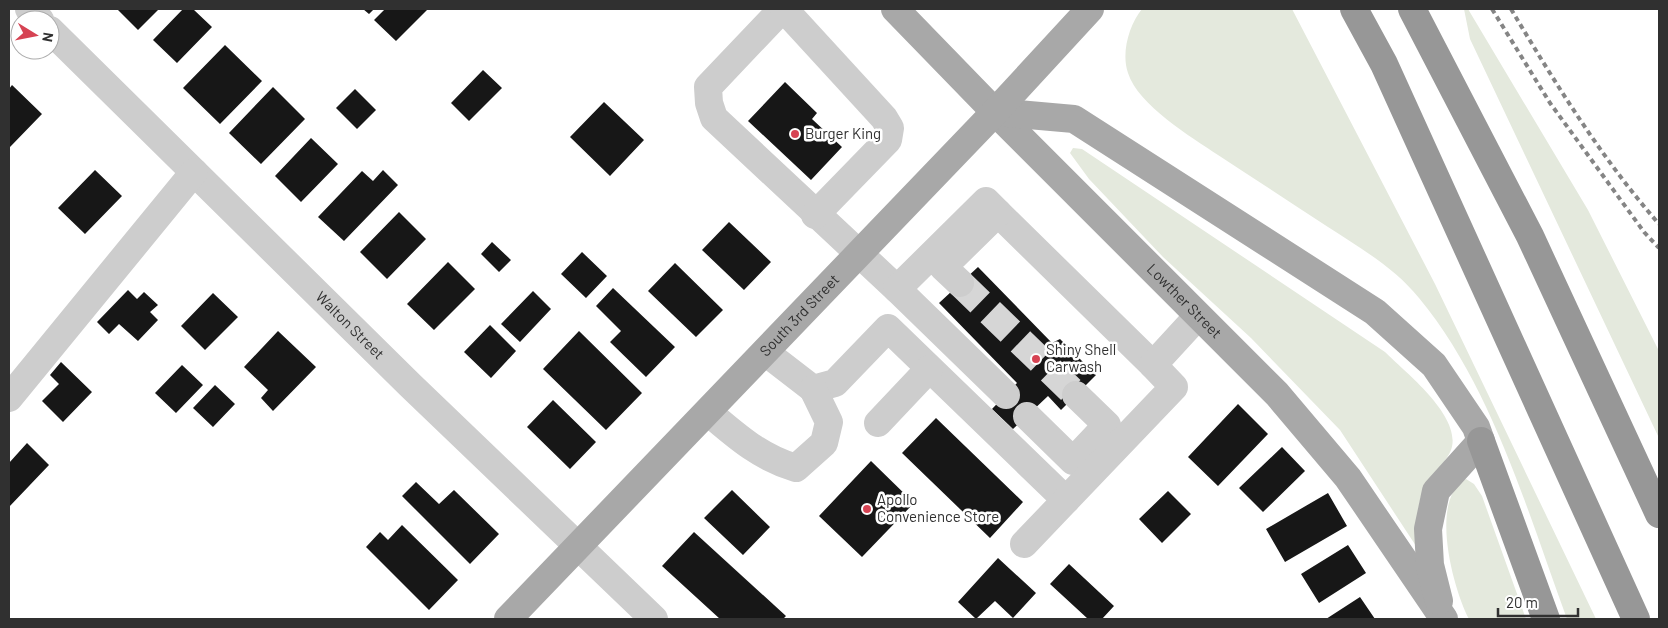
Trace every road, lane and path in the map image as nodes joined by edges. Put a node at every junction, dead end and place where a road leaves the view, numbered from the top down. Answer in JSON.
{"nodes":[{"id":1,"x":783,"y":9,"type":"edge"},
{"id":2,"x":895,"y":9,"type":"edge"},
{"id":3,"x":1090,"y":9,"type":"edge"},
{"id":4,"x":1354,"y":9,"type":"edge"},
{"id":5,"x":1412,"y":9,"type":"edge"},
{"id":6,"x":60,"y":40,"type":"edge"},
{"id":7,"x":995,"y":112,"type":"junction"},
{"id":8,"x":194,"y":172,"type":"junction"},
{"id":9,"x":998,"y":213,"type":"junction"},
{"id":10,"x":815,"y":215,"type":"junction"},
{"id":11,"x":858,"y":255,"type":"junction"},
{"id":12,"x":960,"y":283,"type":"tunnel mouth"},
{"id":13,"x":897,"y":289,"type":"junction"},
{"id":14,"x":1198,"y":316,"type":"junction"},
{"id":15,"x":765,"y":352,"type":"junction"},
{"id":16,"x":1153,"y":366,"type":"junction"},
{"id":17,"x":929,"y":369,"type":"junction"},
{"id":18,"x":813,"y":389,"type":"junction"},
{"id":19,"x":1006,"y":394,"type":"dead end"},
{"id":20,"x":1076,"y":395,"type":"tunnel mouth"},
{"id":21,"x":9,"y":398,"type":"edge"},
{"id":22,"x":708,"y":412,"type":"junction"},
{"id":23,"x":1027,"y":416,"type":"dead end"},
{"id":24,"x":878,"y":423,"type":"dead end"},
{"id":25,"x":1481,"y":441,"type":"junction"},
{"id":26,"x":1066,"y":500,"type":"junction"},
{"id":27,"x":1659,"y":514,"type":"edge"},
{"id":28,"x":1024,"y":544,"type":"dead end"},
{"id":29,"x":579,"y":546,"type":"junction"},
{"id":30,"x":1444,"y":618,"type":"edge"},
{"id":31,"x":508,"y":619,"type":"edge"},
{"id":32,"x":654,"y":619,"type":"edge"},
{"id":33,"x":1546,"y":619,"type":"edge"},
{"id":34,"x":1636,"y":619,"type":"edge"}],
"edges":[{"from":1,"to":10,"type":"street"},
{"from":1,"to":10,"type":"street"},
{"from":2,"to":7,"type":"main road","name":"Lowther Street"},
{"from":3,"to":7,"type":"main road","name":"South 3rd Street"},
{"from":4,"to":34,"type":"highway"},
{"from":5,"to":27,"type":"highway"},
{"from":6,"to":8,"type":"street","name":"Walton Street"},
{"from":7,"to":11,"type":"main road","name":"South 3rd Street"},
{"from":7,"to":14,"type":"main road","name":"Lowther Street"},
{"from":7,"to":25,"type":"main road"},
{"from":8,"to":21,"type":"street"},
{"from":8,"to":29,"type":"street","name":"Walton Street"},
{"from":9,"to":12,"type":"street"},
{"from":9,"to":13,"type":"street"},
{"from":9,"to":16,"type":"street"},
{"from":10,"to":11,"type":"street"},
{"from":11,"to":13,"type":"street"},
{"from":11,"to":15,"type":"main road","name":"South 3rd Street"},
{"from":13,"to":19,"type":"street"},
{"from":14,"to":16,"type":"street"},
{"from":14,"to":30,"type":"main road","name":"Lowther Street"},
{"from":15,"to":18,"type":"street"},
{"from":15,"to":22,"type":"main road","name":"South 3rd Street"},
{"from":16,"to":26,"type":"street"},
{"from":17,"to":18,"type":"street"},
{"from":17,"to":24,"type":"street"},
{"from":17,"to":26,"type":"street"},
{"from":18,"to":22,"type":"street"},
{"from":20,"to":23,"type":"street"},
{"from":22,"to":29,"type":"main road","name":"South 3rd Street"},
{"from":25,"to":30,"type":"main road"},
{"from":25,"to":33,"type":"highway"},
{"from":26,"to":28,"type":"street"},
{"from":29,"to":31,"type":"main road","name":"South 3rd Street"},
{"from":29,"to":32,"type":"street","name":"Walton Street"}]}
